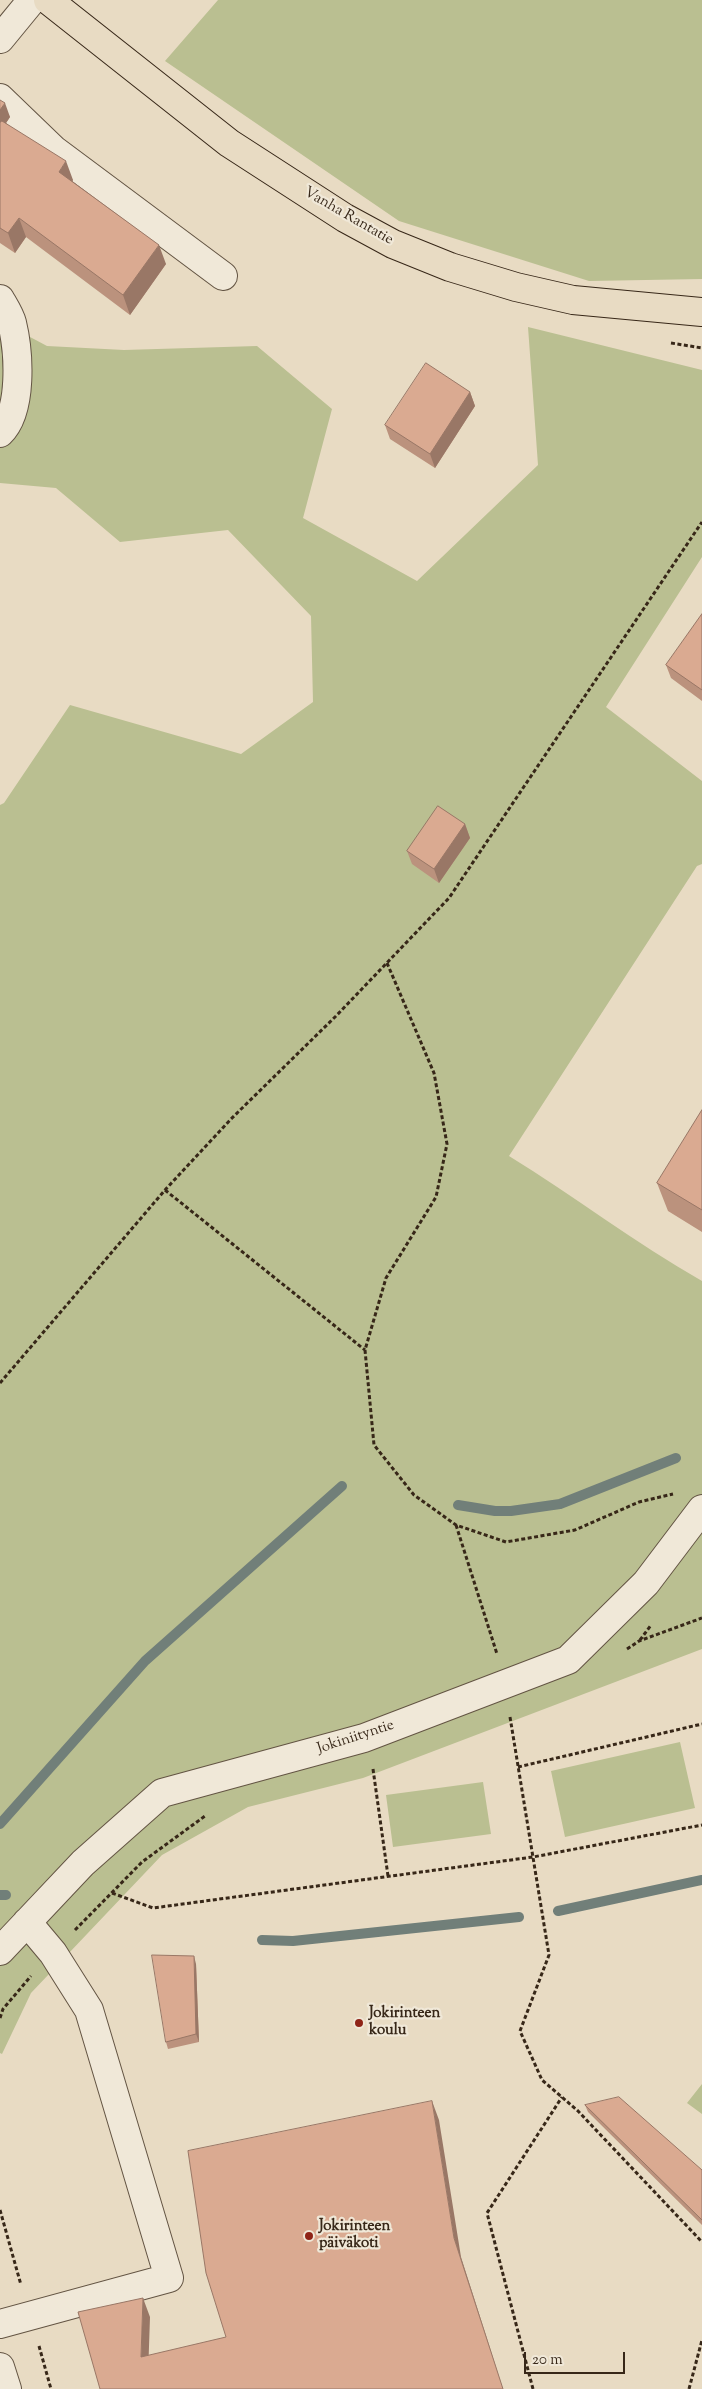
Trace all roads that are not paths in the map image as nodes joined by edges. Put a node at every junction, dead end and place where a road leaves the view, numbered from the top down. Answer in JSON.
{"nodes":[{"id":1,"x":32,"y":0,"type":"edge"},
{"id":2,"x":48,"y":0,"type":"edge"},
{"id":3,"x":0,"y":39,"type":"edge"},
{"id":4,"x":0,"y":98,"type":"edge"},
{"id":5,"x":222,"y":276,"type":"dead end"},
{"id":6,"x":0,"y":299,"type":"edge"},
{"id":7,"x":702,"y":312,"type":"edge"},
{"id":8,"x":0,"y":433,"type":"edge"},
{"id":9,"x":692,"y":1502,"type":"edge"},
{"id":10,"x":27,"y":1922,"type":"junction"},
{"id":11,"x":0,"y":1951,"type":"edge"},
{"id":12,"x":0,"y":2324,"type":"edge"},
{"id":13,"x":0,"y":2366,"type":"edge"},
{"id":14,"x":7,"y":2389,"type":"edge"}],
"edges":[{"from":1,"to":3,"type":"street"},
{"from":2,"to":7,"type":"main road","name":"Vanha Rantatie"},
{"from":4,"to":5,"type":"street"},
{"from":6,"to":8,"type":"street"},
{"from":9,"to":10,"type":"street","name":"Jokiniityntie"},
{"from":10,"to":11,"type":"street","name":"Jokiniityntie"},
{"from":10,"to":12,"type":"street"},
{"from":13,"to":14,"type":"street"}]}
